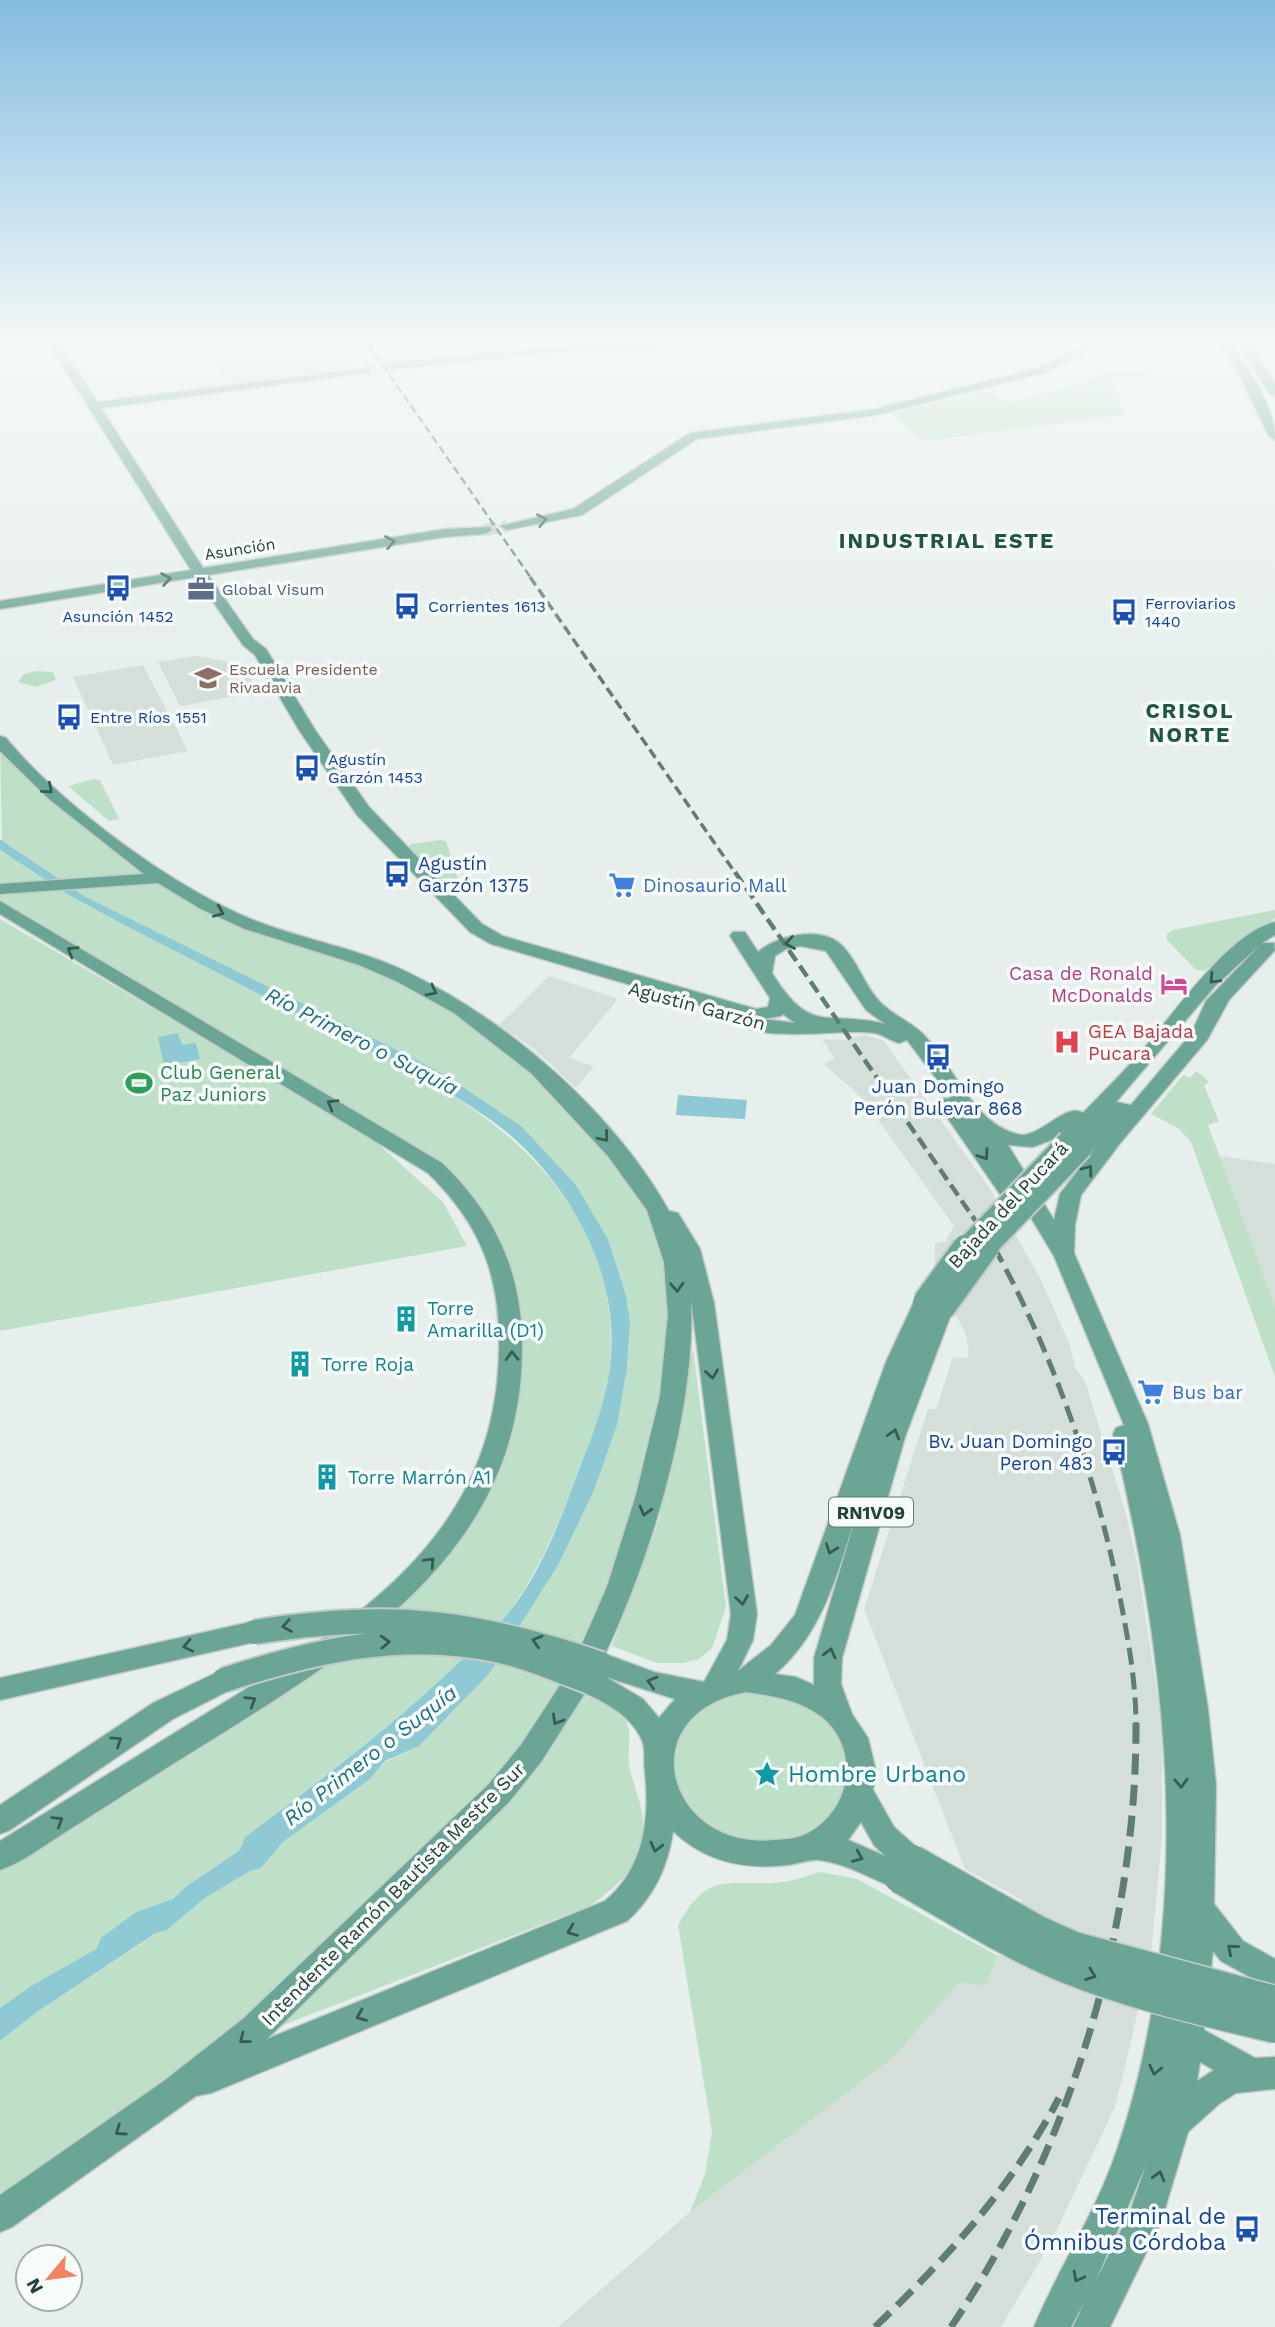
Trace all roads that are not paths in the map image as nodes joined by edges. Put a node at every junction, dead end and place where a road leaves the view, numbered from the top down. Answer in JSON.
{"nodes":[{"id":1,"x":122,"y":453,"type":"edge"},
{"id":2,"x":668,"y":453,"type":"edge"},
{"id":3,"x":507,"y":526,"type":"tunnel mouth"},
{"id":4,"x":485,"y":530,"type":"tunnel mouth"},
{"id":5,"x":200,"y":573,"type":"junction"},
{"id":6,"x":0,"y":605,"type":"edge"},
{"id":7,"x":248,"y":642,"type":"junction"},
{"id":8,"x":0,"y":741,"type":"edge"},
{"id":9,"x":155,"y":878,"type":"junction"},
{"id":10,"x":0,"y":889,"type":"edge"},
{"id":11,"x":0,"y":906,"type":"edge"},
{"id":12,"x":1275,"y":928,"type":"edge"},
{"id":13,"x":739,"y":936,"type":"dead end"},
{"id":14,"x":1275,"y":942,"type":"edge"},
{"id":15,"x":764,"y":971,"type":"junction"},
{"id":16,"x":779,"y":996,"type":"junction"},
{"id":17,"x":1221,"y":996,"type":"junction"},
{"id":18,"x":1192,"y":1002,"type":"junction"},
{"id":19,"x":873,"y":1006,"type":"junction"},
{"id":20,"x":837,"y":1026,"type":"junction"},
{"id":21,"x":981,"y":1124,"type":"junction"},
{"id":22,"x":1075,"y":1144,"type":"junction"},
{"id":23,"x":638,"y":1178,"type":"junction"},
{"id":24,"x":1067,"y":1206,"type":"junction"},
{"id":25,"x":1029,"y":1208,"type":"junction"},
{"id":26,"x":1065,"y":1256,"type":"junction"},
{"id":27,"x":934,"y":1306,"type":"junction"},
{"id":28,"x":596,"y":1674,"type":"junction"},
{"id":29,"x":746,"y":1681,"type":"junction"},
{"id":30,"x":0,"y":1689,"type":"edge"},
{"id":31,"x":711,"y":1690,"type":"junction"},
{"id":32,"x":841,"y":1717,"type":"junction"},
{"id":33,"x":660,"y":1748,"type":"junction"},
{"id":34,"x":663,"y":1789,"type":"junction"},
{"id":35,"x":860,"y":1794,"type":"junction"},
{"id":36,"x":0,"y":1821,"type":"edge"},
{"id":37,"x":813,"y":1846,"type":"junction"},
{"id":38,"x":0,"y":1857,"type":"edge"},
{"id":39,"x":906,"y":1869,"type":"junction"},
{"id":40,"x":1200,"y":1910,"type":"junction"},
{"id":41,"x":1275,"y":1976,"type":"edge"},
{"id":42,"x":1275,"y":2003,"type":"edge"},
{"id":43,"x":1275,"y":2027,"type":"edge"},
{"id":44,"x":1176,"y":2028,"type":"junction"},
{"id":45,"x":1262,"y":2072,"type":"edge"},
{"id":46,"x":176,"y":2092,"type":"junction"},
{"id":47,"x":1174,"y":2123,"type":"junction"},
{"id":48,"x":0,"y":2215,"type":"edge"},
{"id":49,"x":1052,"y":2327,"type":"edge"},
{"id":50,"x":1091,"y":2327,"type":"edge"}],
"edges":[{"from":1,"to":5,"type":"main road","name":"Agustín Garzón"},
{"from":3,"to":2,"type":"main road","one_way":true},
{"from":5,"to":4,"type":"main road","name":"Asunción","one_way":true},
{"from":6,"to":5,"type":"main road","name":"Asunción","one_way":true},
{"from":5,"to":7,"type":"main road","name":"Agustín Garzón"},
{"from":7,"to":16,"type":"main road","name":"Agustín Garzón"},
{"from":7,"to":20,"type":"main road","name":"Agustín Garzón"},
{"from":8,"to":9,"type":"main road","name":"Intendente Ramón Bautista Mestre Sur","one_way":true},
{"from":9,"to":10,"type":"main road"},
{"from":9,"to":23,"type":"main road","name":"Intendente Ramón Bautista Mestre Sur","one_way":true},
{"from":38,"to":11,"type":"main road","one_way":true},
{"from":12,"to":18,"type":"main road","name":"Bajada del Pucará","number":"RN1V09","one_way":true},
{"from":13,"to":15,"type":"main road"},
{"from":14,"to":17,"type":"main road","name":"Bajada del Pucará","number":"RN1V09"},
{"from":15,"to":16,"type":"main road"},
{"from":19,"to":15,"type":"main road","one_way":true},
{"from":16,"to":20,"type":"main road","name":"Agustín Garzón"},
{"from":17,"to":22,"type":"main road","name":"Bajada del Pucará","number":"RN1V09"},
{"from":24,"to":17,"type":"main road","one_way":true},
{"from":18,"to":21,"type":"main road"},
{"from":18,"to":22,"type":"main road","name":"Bajada del Pucará","number":"RN1V09"},
{"from":19,"to":20,"type":"main road"},
{"from":19,"to":21,"type":"main road"},
{"from":20,"to":25,"type":"main road","one_way":true},
{"from":21,"to":25,"type":"main road"},
{"from":22,"to":27,"type":"main road","name":"Bajada del Pucará","number":"RN1V09","bridge":true},
{"from":23,"to":31,"type":"main road","one_way":true},
{"from":23,"to":46,"type":"main road","name":"Intendente Ramón Bautista Mestre Sur","one_way":true},
{"from":24,"to":25,"type":"main road"},
{"from":24,"to":26,"type":"main road"},
{"from":25,"to":26,"type":"main road"},
{"from":25,"to":44,"type":"main road","one_way":true},
{"from":26,"to":40,"type":"main road"},
{"from":27,"to":29,"type":"main road","name":"Bajada del Pucará","number":"RN1V09","one_way":true},
{"from":32,"to":27,"type":"main road","name":"Bajada del Pucará","number":"RN1V09","one_way":true},
{"from":28,"to":30,"type":"main road","one_way":true,"bridge":true},
{"from":31,"to":28,"type":"main road","one_way":true},
{"from":28,"to":33,"type":"main road"},
{"from":36,"to":28,"type":"main road","one_way":true,"bridge":true},
{"from":29,"to":31,"type":"main road"},
{"from":29,"to":32,"type":"main road"},
{"from":31,"to":33,"type":"main road"},
{"from":32,"to":35,"type":"main road"},
{"from":33,"to":34,"type":"main road"},
{"from":34,"to":37,"type":"main road"},
{"from":34,"to":46,"type":"main road","one_way":true},
{"from":35,"to":37,"type":"main road"},
{"from":35,"to":39,"type":"main road"},
{"from":37,"to":39,"type":"main road","one_way":true},
{"from":39,"to":42,"type":"main road","bridge":true},
{"from":39,"to":43,"type":"main road","one_way":true,"bridge":true},
{"from":41,"to":40,"type":"main road","one_way":true},
{"from":40,"to":44,"type":"main road"},
{"from":44,"to":45,"type":"main road"},
{"from":44,"to":47,"type":"main road"},
{"from":44,"to":49,"type":"main road","one_way":true},
{"from":45,"to":47,"type":"main road"},
{"from":46,"to":48,"type":"main road","name":"Intendente Ramón Bautista Mestre Sur","one_way":true},
{"from":50,"to":47,"type":"main road","one_way":true}]}
